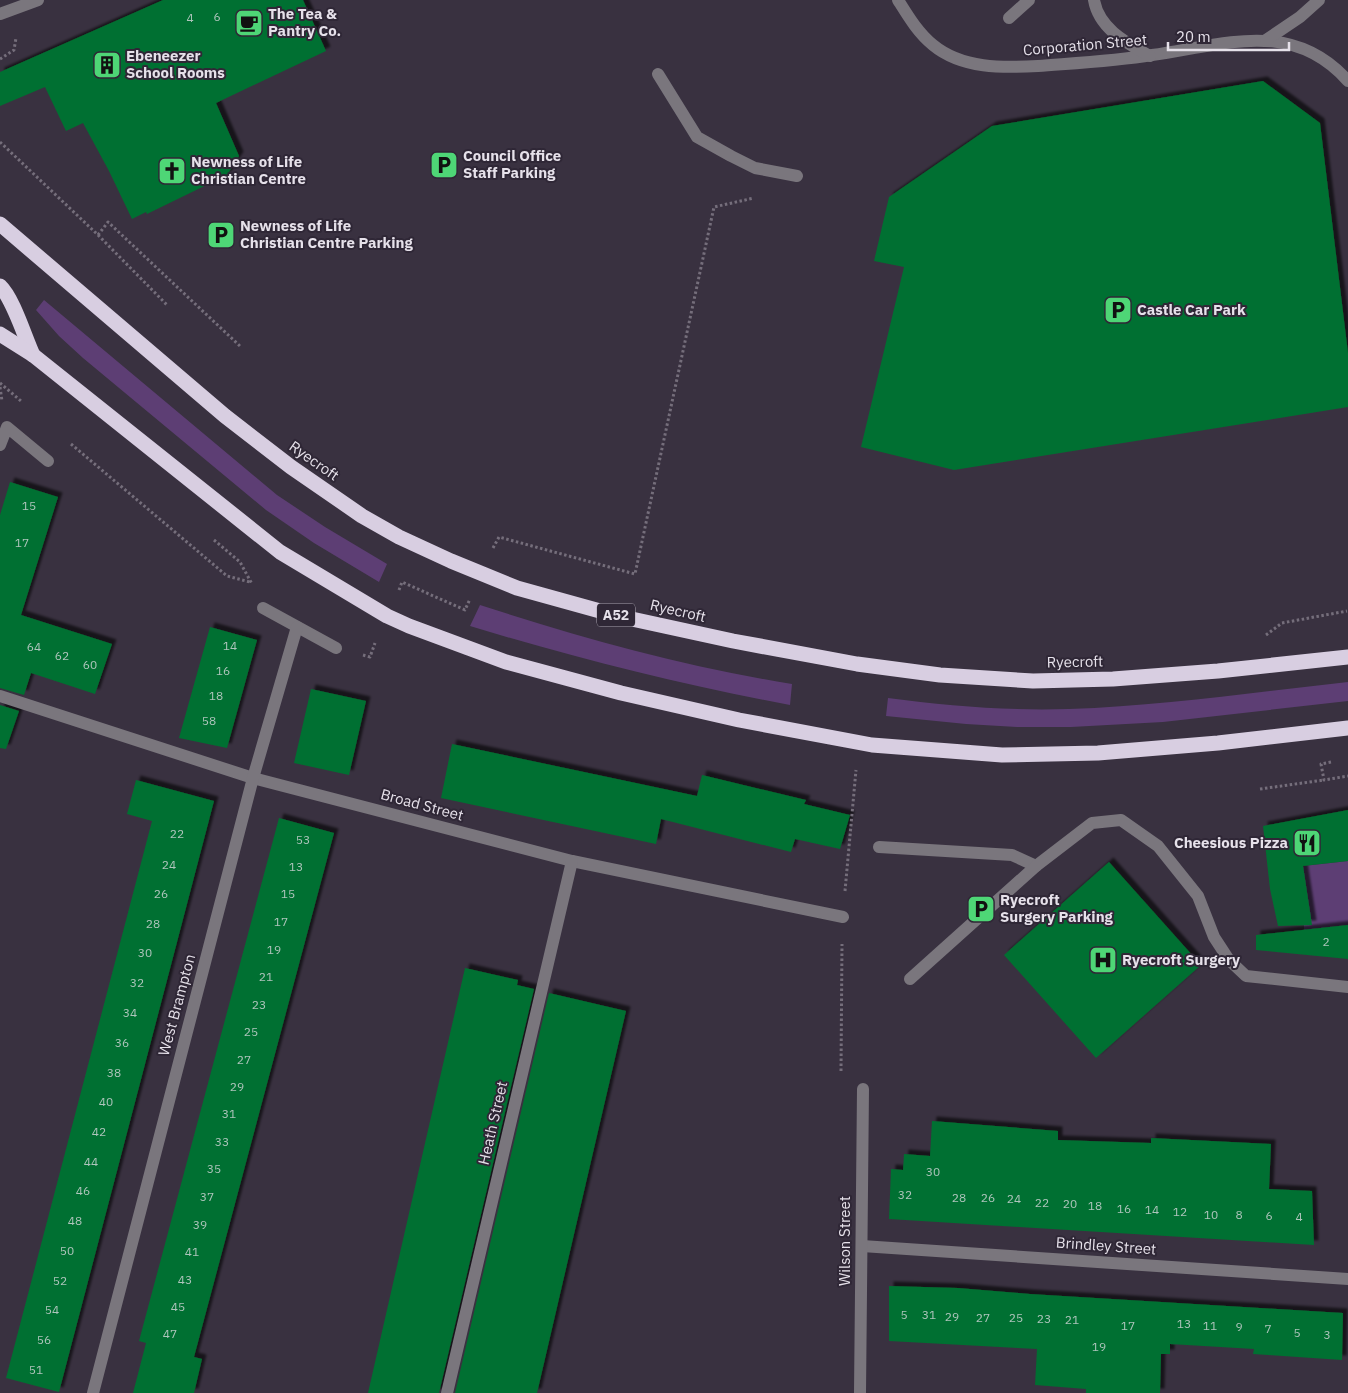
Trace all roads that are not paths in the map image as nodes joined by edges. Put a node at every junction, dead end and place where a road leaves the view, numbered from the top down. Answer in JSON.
{"nodes":[{"id":1,"x":38,"y":0,"type":"edge"},
{"id":2,"x":898,"y":0,"type":"edge"},
{"id":3,"x":1029,"y":0,"type":"edge"},
{"id":4,"x":1094,"y":0,"type":"edge"},
{"id":5,"x":1319,"y":0,"type":"edge"},
{"id":6,"x":0,"y":14,"type":"edge"},
{"id":7,"x":1009,"y":18,"type":"dead end"},
{"id":8,"x":1266,"y":40,"type":"junction"},
{"id":9,"x":1150,"y":56,"type":"junction"},
{"id":10,"x":658,"y":74,"type":"dead end"},
{"id":11,"x":1348,"y":80,"type":"edge"},
{"id":12,"x":797,"y":176,"type":"dead end"},
{"id":13,"x":0,"y":224,"type":"edge"},
{"id":14,"x":0,"y":286,"type":"edge"},
{"id":15,"x":0,"y":334,"type":"edge"},
{"id":16,"x":33,"y":355,"type":"junction"},
{"id":17,"x":0,"y":445,"type":"edge"},
{"id":18,"x":48,"y":461,"type":"dead end"},
{"id":19,"x":262,"y":608,"type":"dead end"},
{"id":20,"x":297,"y":627,"type":"junction"},
{"id":21,"x":336,"y":648,"type":"dead end"},
{"id":22,"x":1348,"y":657,"type":"edge"},
{"id":23,"x":0,"y":696,"type":"edge"},
{"id":24,"x":1348,"y":728,"type":"edge"},
{"id":25,"x":253,"y":778,"type":"junction"},
{"id":26,"x":879,"y":848,"type":"dead end"},
{"id":27,"x":572,"y":861,"type":"junction"},
{"id":28,"x":1036,"y":866,"type":"junction"},
{"id":29,"x":843,"y":917,"type":"dead end"},
{"id":30,"x":910,"y":979,"type":"dead end"},
{"id":31,"x":1348,"y":987,"type":"edge"},
{"id":32,"x":862,"y":1089,"type":"dead end"},
{"id":33,"x":862,"y":1246,"type":"junction"},
{"id":34,"x":1348,"y":1279,"type":"edge"},
{"id":35,"x":93,"y":1393,"type":"edge"},
{"id":36,"x":446,"y":1393,"type":"edge"},
{"id":37,"x":860,"y":1393,"type":"edge"}],
"edges":[{"from":1,"to":6,"type":"street"},
{"from":2,"to":9,"type":"street","name":"Corporation Street"},
{"from":3,"to":7,"type":"street"},
{"from":4,"to":9,"type":"street"},
{"from":5,"to":8,"type":"street"},
{"from":8,"to":9,"type":"street","name":"Corporation Street"},
{"from":8,"to":11,"type":"street","name":"Corporation Street"},
{"from":10,"to":12,"type":"street"},
{"from":13,"to":22,"type":"highway","name":"Ryecroft","number":"A52"},
{"from":14,"to":16,"type":"highway"},
{"from":15,"to":16,"type":"highway"},
{"from":16,"to":24,"type":"highway"},
{"from":17,"to":18,"type":"street"},
{"from":19,"to":20,"type":"street"},
{"from":20,"to":21,"type":"street"},
{"from":20,"to":25,"type":"street","name":"West Brampton"},
{"from":23,"to":25,"type":"street","name":"Broad Street"},
{"from":25,"to":27,"type":"street","name":"Broad Street"},
{"from":25,"to":35,"type":"street","name":"West Brampton"},
{"from":26,"to":28,"type":"street"},
{"from":27,"to":29,"type":"street","name":"Broad Street"},
{"from":27,"to":36,"type":"street","name":"Heath Street"},
{"from":28,"to":30,"type":"street"},
{"from":28,"to":31,"type":"street"},
{"from":32,"to":33,"type":"street","name":"Wilson Street"},
{"from":33,"to":34,"type":"street","name":"Brindley Street"},
{"from":33,"to":37,"type":"street","name":"Wilson Street"}]}
